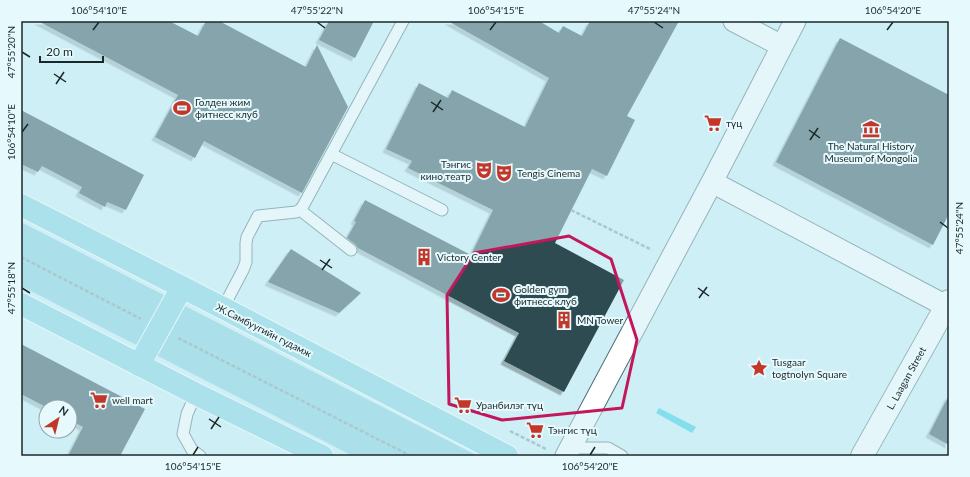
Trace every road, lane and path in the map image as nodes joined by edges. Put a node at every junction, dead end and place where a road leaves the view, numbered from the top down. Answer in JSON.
{"nodes":[{"id":1,"x":403,"y":21,"type":"edge"},
{"id":2,"x":734,"y":21,"type":"edge"},
{"id":3,"x":795,"y":21,"type":"edge"},
{"id":4,"x":782,"y":46,"type":"junction"},
{"id":5,"x":331,"y":154,"type":"junction"},
{"id":6,"x":712,"y":182,"type":"junction"},
{"id":7,"x":21,"y":205,"type":"edge"},
{"id":8,"x":300,"y":210,"type":"junction"},
{"id":9,"x":442,"y":210,"type":"dead end"},
{"id":10,"x":571,"y":210,"type":"dead end"},
{"id":11,"x":351,"y":250,"type":"dead end"},
{"id":12,"x":654,"y":251,"type":"dead end"},
{"id":13,"x":21,"y":257,"type":"edge"},
{"id":14,"x":182,"y":287,"type":"junction"},
{"id":15,"x":948,"y":303,"type":"edge"},
{"id":16,"x":21,"y":304,"type":"edge"},
{"id":17,"x":223,"y":308,"type":"junction"},
{"id":18,"x":159,"y":328,"type":"junction"},
{"id":19,"x":139,"y":365,"type":"junction"},
{"id":20,"x":196,"y":394,"type":"junction"},
{"id":21,"x":568,"y":452,"type":"edge"},
{"id":22,"x":200,"y":456,"type":"edge"},
{"id":23,"x":322,"y":456,"type":"edge"},
{"id":24,"x":411,"y":456,"type":"edge"},
{"id":25,"x":507,"y":456,"type":"edge"},
{"id":26,"x":622,"y":456,"type":"edge"},
{"id":27,"x":862,"y":456,"type":"edge"}],
"edges":[{"from":1,"to":5,"type":"lane"},
{"from":2,"to":4,"type":"street"},
{"from":3,"to":4,"type":"street"},
{"from":4,"to":6,"type":"street"},
{"from":5,"to":8,"type":"lane"},
{"from":5,"to":9,"type":"lane"},
{"from":6,"to":15,"type":"street"},
{"from":6,"to":21,"type":"street"},
{"from":7,"to":14,"type":"main road","name":"Ж.Самбуугийн гудамж"},
{"from":8,"to":11,"type":"lane"},
{"from":8,"to":17,"type":"lane"},
{"from":10,"to":12,"type":"path"},
{"from":13,"to":18,"type":"path"},
{"from":14,"to":17,"type":"main road","name":"Ж.Самбуугийн гудамж"},
{"from":14,"to":18,"type":"main road"},
{"from":15,"to":27,"type":"main road","name":"L. Laagan Street"},
{"from":16,"to":19,"type":"main road"},
{"from":17,"to":25,"type":"main road","name":"Ж.Самбуугийн гудамж"},
{"from":18,"to":19,"type":"main road"},
{"from":18,"to":24,"type":"path"},
{"from":19,"to":20,"type":"main road"},
{"from":20,"to":22,"type":"lane"},
{"from":20,"to":23,"type":"main road"},
{"from":21,"to":26,"type":"lane"}]}
